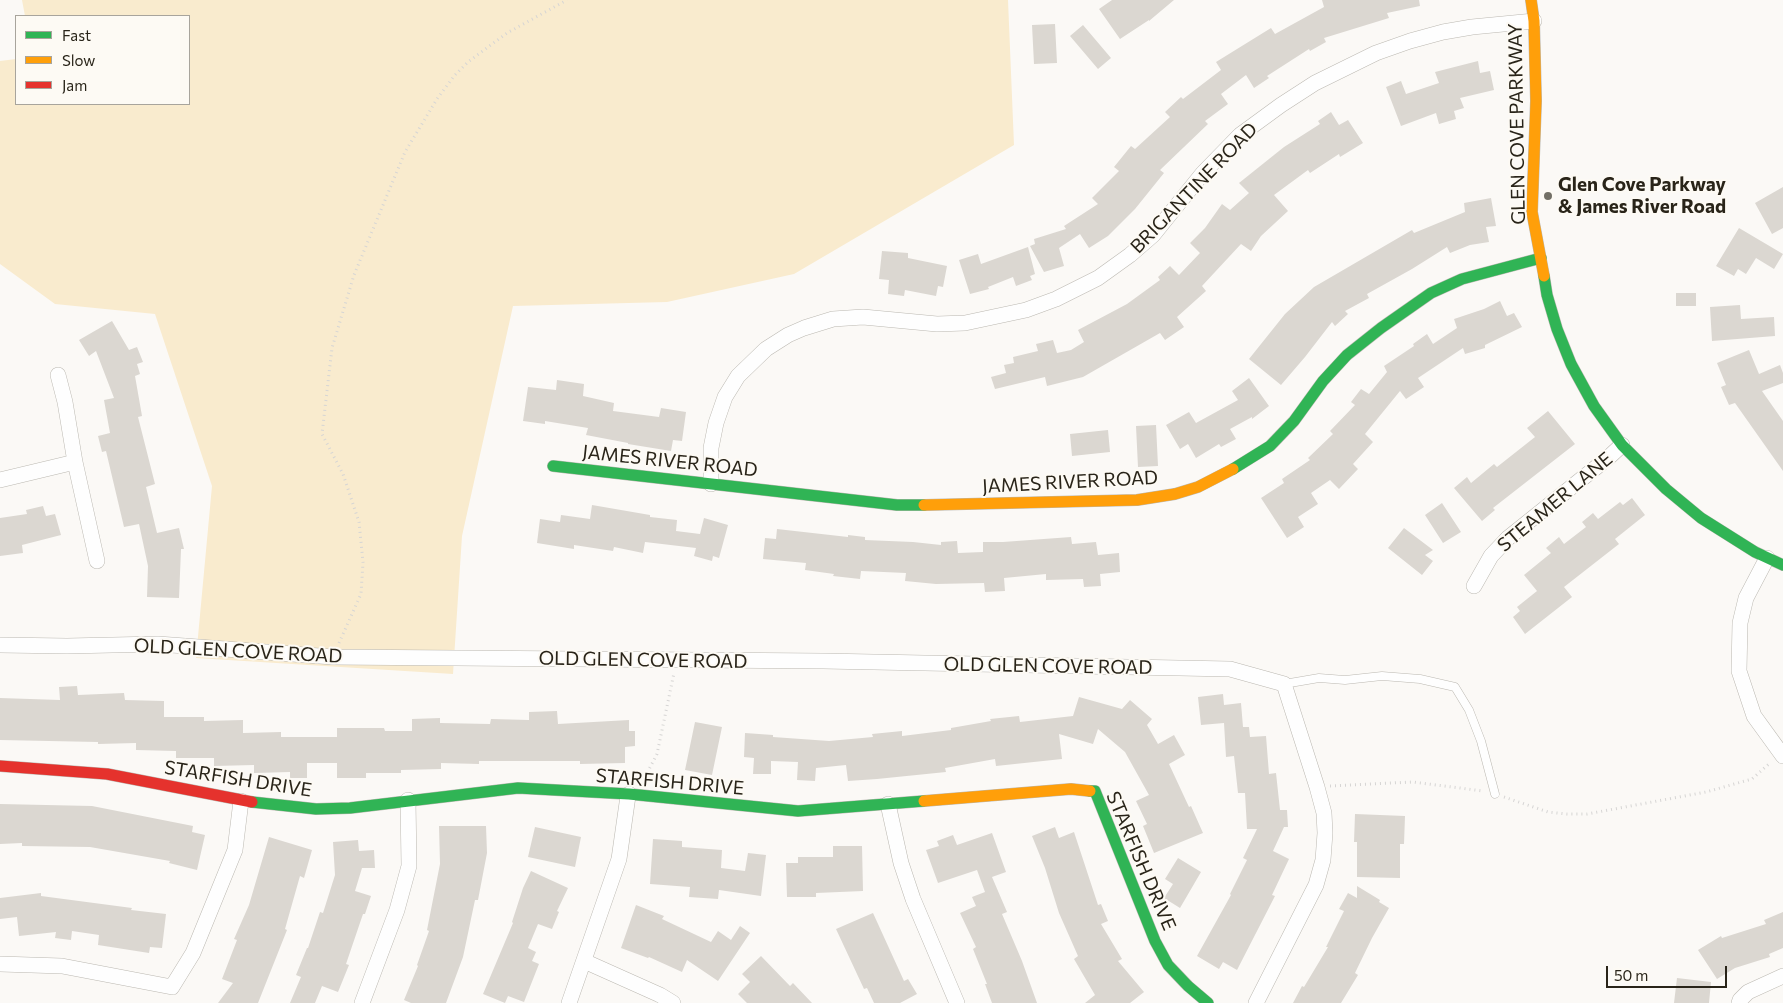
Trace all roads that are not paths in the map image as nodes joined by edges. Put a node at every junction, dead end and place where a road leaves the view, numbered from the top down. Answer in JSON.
{"nodes":[{"id":1,"x":1531,"y":0,"type":"edge"},
{"id":2,"x":1534,"y":21,"type":"junction"},
{"id":3,"x":1541,"y":258,"type":"junction"},
{"id":4,"x":58,"y":374,"type":"dead end"},
{"id":5,"x":1622,"y":445,"type":"junction"},
{"id":6,"x":75,"y":462,"type":"junction"},
{"id":7,"x":553,"y":466,"type":"dead end"},
{"id":8,"x":0,"y":480,"type":"edge"},
{"id":9,"x":711,"y":484,"type":"junction"},
{"id":10,"x":1767,"y":558,"type":"junction"},
{"id":11,"x":97,"y":561,"type":"dead end"},
{"id":12,"x":1783,"y":565,"type":"edge"},
{"id":13,"x":1474,"y":586,"type":"dead end"},
{"id":14,"x":0,"y":645,"type":"edge"},
{"id":15,"x":1284,"y":684,"type":"junction"},
{"id":16,"x":1783,"y":756,"type":"edge"},
{"id":17,"x":0,"y":766,"type":"edge"},
{"id":18,"x":630,"y":794,"type":"junction"},
{"id":19,"x":1495,"y":794,"type":"road end"},
{"id":20,"x":408,"y":800,"type":"junction"},
{"id":21,"x":241,"y":801,"type":"junction"},
{"id":22,"x":888,"y":804,"type":"junction"},
{"id":23,"x":584,"y":961,"type":"junction"},
{"id":24,"x":0,"y":964,"type":"edge"},
{"id":25,"x":1783,"y":976,"type":"edge"},
{"id":26,"x":362,"y":1003,"type":"edge"},
{"id":27,"x":569,"y":1003,"type":"edge"},
{"id":28,"x":673,"y":1003,"type":"edge"},
{"id":29,"x":957,"y":1003,"type":"edge"},
{"id":30,"x":1208,"y":1003,"type":"edge"},
{"id":31,"x":1256,"y":1003,"type":"edge"},
{"id":32,"x":1739,"y":1003,"type":"edge"}],
"edges":[{"from":1,"to":2,"type":"street","name":"GLEN COVE PARKWAY"},
{"from":2,"to":3,"type":"street","name":"GLEN COVE PARKWAY"},
{"from":2,"to":9,"type":"street","name":"BRIGANTINE ROAD"},
{"from":3,"to":5,"type":"street","name":"GLEN COVE PARKWAY"},
{"from":3,"to":9,"type":"street","name":"JAMES RIVER ROAD"},
{"from":4,"to":6,"type":"street"},
{"from":5,"to":10,"type":"street","name":"GLEN COVE PARKWAY"},
{"from":5,"to":13,"type":"street","name":"STEAMER LANE"},
{"from":6,"to":8,"type":"street"},
{"from":6,"to":11,"type":"street"},
{"from":7,"to":9,"type":"street","name":"JAMES RIVER ROAD"},
{"from":10,"to":12,"type":"street","name":"GLEN COVE PARKWAY"},
{"from":10,"to":16,"type":"street"},
{"from":14,"to":15,"type":"street","name":"OLD GLEN COVE ROAD"},
{"from":15,"to":19,"type":"lane"},
{"from":15,"to":31,"type":"street"},
{"from":17,"to":21,"type":"street","name":"STARFISH DRIVE"},
{"from":18,"to":20,"type":"street","name":"STARFISH DRIVE"},
{"from":18,"to":22,"type":"street","name":"STARFISH DRIVE"},
{"from":18,"to":23,"type":"street"},
{"from":20,"to":21,"type":"street","name":"STARFISH DRIVE"},
{"from":20,"to":26,"type":"street"},
{"from":21,"to":24,"type":"street"},
{"from":22,"to":29,"type":"street"},
{"from":22,"to":30,"type":"street","name":"STARFISH DRIVE"},
{"from":23,"to":27,"type":"street"},
{"from":23,"to":28,"type":"street"},
{"from":25,"to":32,"type":"street"}]}
